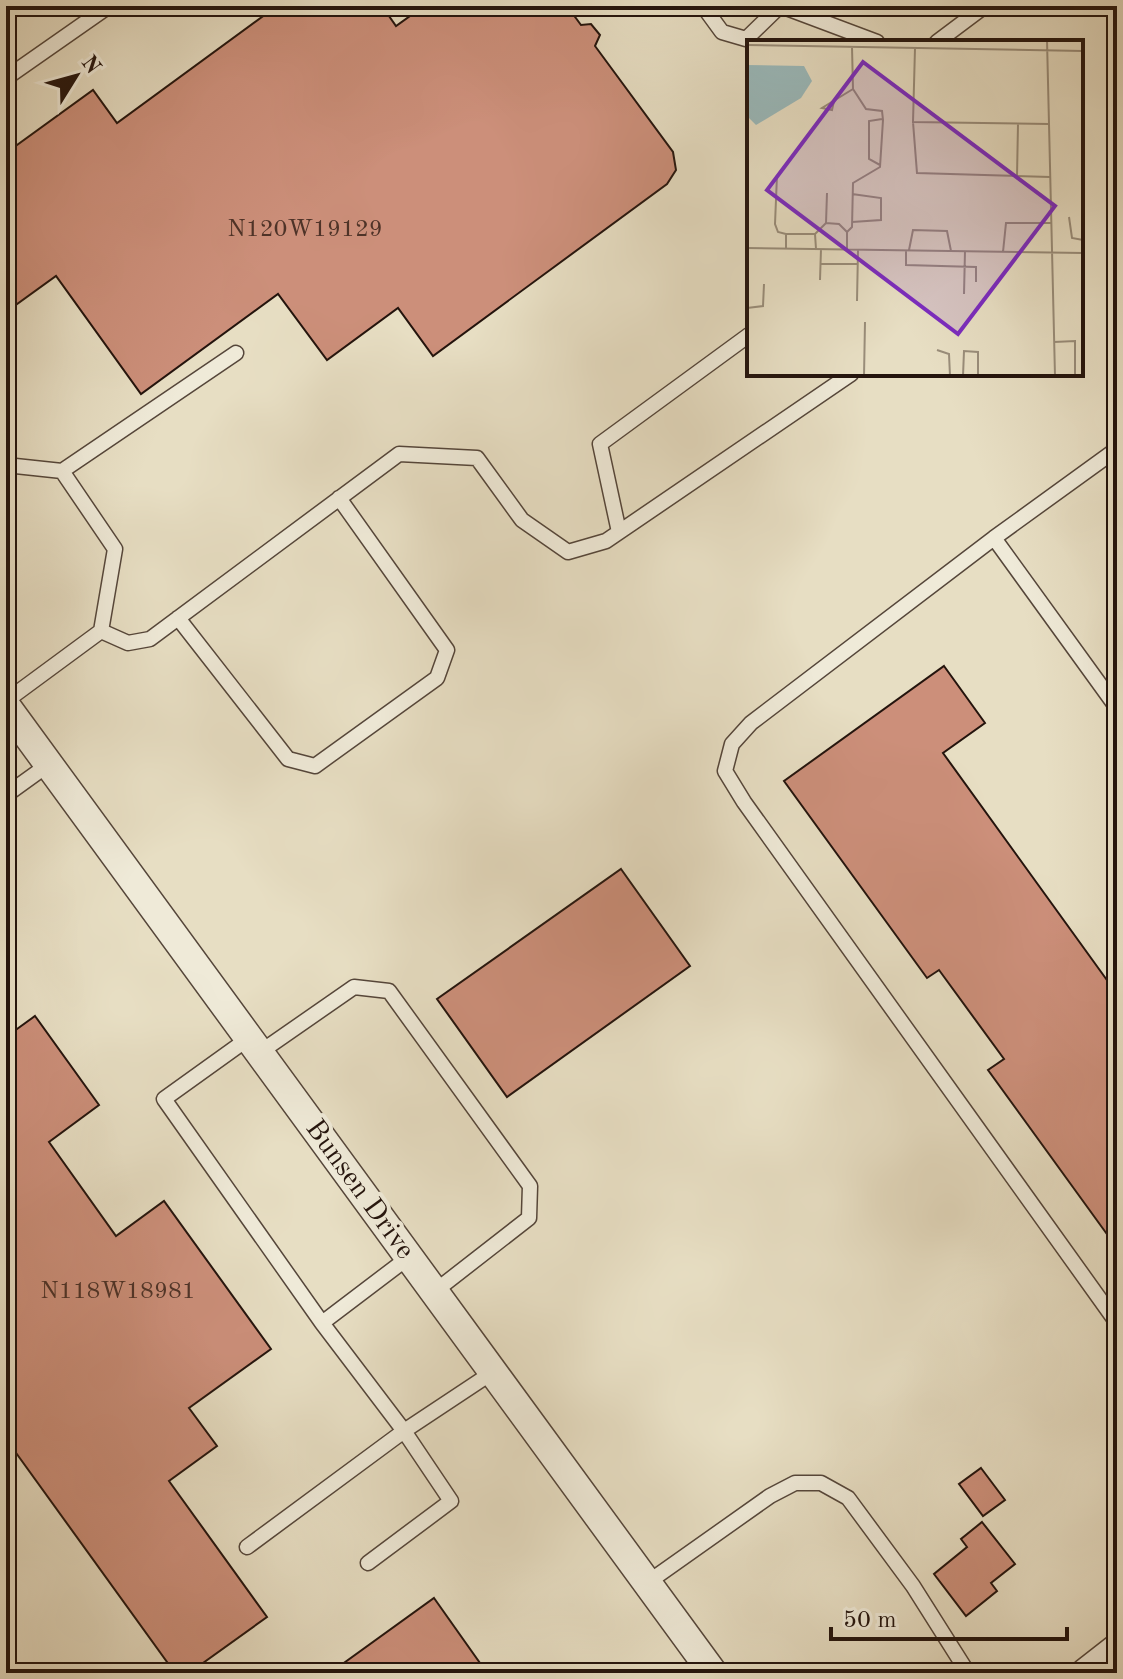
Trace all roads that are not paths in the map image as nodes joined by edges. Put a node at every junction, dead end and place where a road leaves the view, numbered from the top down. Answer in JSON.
{"nodes":[{"id":1,"x":109,"y":6,"type":"edge"},
{"id":2,"x":703,"y":6,"type":"edge"},
{"id":3,"x":780,"y":6,"type":"edge"},
{"id":4,"x":985,"y":6,"type":"edge"},
{"id":5,"x":872,"y":40,"type":"edge"},
{"id":6,"x":940,"y":40,"type":"edge"},
{"id":7,"x":6,"y":78,"type":"edge"},
{"id":8,"x":747,"y":336,"type":"edge"},
{"id":9,"x":236,"y":353,"type":"dead end"},
{"id":10,"x":848,"y":376,"type":"edge"},
{"id":11,"x":1117,"y":449,"type":"edge"},
{"id":12,"x":6,"y":465,"type":"edge"},
{"id":13,"x":62,"y":471,"type":"junction"},
{"id":14,"x":339,"y":498,"type":"junction"},
{"id":15,"x":619,"y":532,"type":"junction"},
{"id":16,"x":994,"y":538,"type":"junction"},
{"id":17,"x":178,"y":618,"type":"junction"},
{"id":18,"x":101,"y":631,"type":"junction"},
{"id":19,"x":6,"y":704,"type":"edge"},
{"id":20,"x":1117,"y":708,"type":"edge"},
{"id":21,"x":49,"y":764,"type":"junction"},
{"id":22,"x":6,"y":795,"type":"edge"},
{"id":23,"x":254,"y":1045,"type":"junction"},
{"id":24,"x":409,"y":1257,"type":"junction"},
{"id":25,"x":434,"y":1292,"type":"junction"},
{"id":26,"x":322,"y":1323,"type":"junction"},
{"id":27,"x":1117,"y":1323,"type":"edge"},
{"id":28,"x":493,"y":1372,"type":"junction"},
{"id":29,"x":404,"y":1431,"type":"junction"},
{"id":30,"x":247,"y":1547,"type":"dead end"},
{"id":31,"x":368,"y":1563,"type":"dead end"},
{"id":32,"x":647,"y":1583,"type":"junction"},
{"id":33,"x":1117,"y":1648,"type":"edge"},
{"id":34,"x":713,"y":1673,"type":"edge"},
{"id":35,"x":968,"y":1673,"type":"edge"},
{"id":36,"x":1085,"y":1673,"type":"edge"}],
"edges":[{"from":1,"to":7,"type":"lane"},
{"from":2,"to":3,"type":"lane"},
{"from":3,"to":5,"type":"lane"},
{"from":4,"to":6,"type":"lane"},
{"from":8,"to":15,"type":"lane"},
{"from":9,"to":13,"type":"lane"},
{"from":10,"to":15,"type":"lane"},
{"from":11,"to":16,"type":"lane"},
{"from":12,"to":13,"type":"lane"},
{"from":13,"to":18,"type":"lane"},
{"from":14,"to":15,"type":"lane"},
{"from":14,"to":17,"type":"lane"},
{"from":14,"to":17,"type":"lane"},
{"from":16,"to":20,"type":"lane"},
{"from":16,"to":27,"type":"lane"},
{"from":17,"to":18,"type":"lane"},
{"from":18,"to":19,"type":"lane"},
{"from":19,"to":21,"type":"street","name":"Bunsen Drive"},
{"from":21,"to":22,"type":"lane"},
{"from":21,"to":23,"type":"street","name":"Bunsen Drive"},
{"from":23,"to":24,"type":"street","name":"Bunsen Drive"},
{"from":23,"to":25,"type":"lane"},
{"from":23,"to":26,"type":"lane"},
{"from":24,"to":25,"type":"street","name":"Bunsen Drive"},
{"from":24,"to":26,"type":"lane"},
{"from":25,"to":28,"type":"street","name":"Bunsen Drive"},
{"from":26,"to":29,"type":"lane"},
{"from":28,"to":29,"type":"lane"},
{"from":28,"to":32,"type":"street","name":"Bunsen Drive"},
{"from":29,"to":30,"type":"lane"},
{"from":29,"to":31,"type":"lane"},
{"from":32,"to":34,"type":"street","name":"Bunsen Drive"},
{"from":32,"to":35,"type":"lane"},
{"from":33,"to":36,"type":"street"}]}
